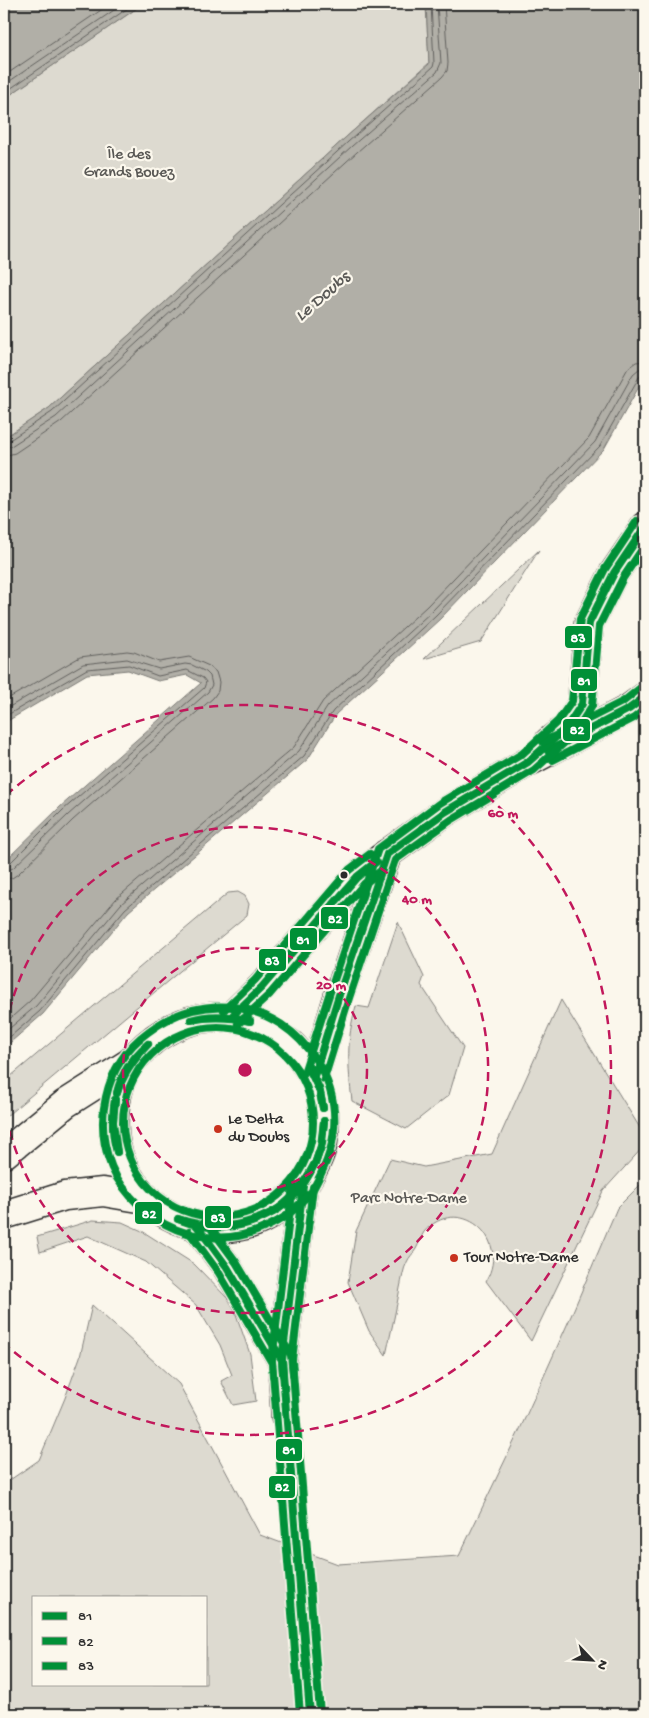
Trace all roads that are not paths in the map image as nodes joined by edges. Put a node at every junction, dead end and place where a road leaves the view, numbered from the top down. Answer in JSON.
{"nodes":[{"id":1,"x":645,"y":527,"type":"edge"},
{"id":2,"x":645,"y":698,"type":"edge"},
{"id":3,"x":528,"y":762,"type":"junction"},
{"id":4,"x":387,"y":854,"type":"junction"},
{"id":5,"x":231,"y":1017,"type":"junction"},
{"id":6,"x":131,"y":1062,"type":"junction"},
{"id":7,"x":314,"y":1076,"type":"junction"},
{"id":8,"x":4,"y":1154,"type":"edge"},
{"id":9,"x":303,"y":1186,"type":"junction"},
{"id":10,"x":145,"y":1199,"type":"junction"},
{"id":11,"x":4,"y":1215,"type":"edge"},
{"id":12,"x":197,"y":1226,"type":"junction"},
{"id":13,"x":282,"y":1360,"type":"junction"},
{"id":14,"x":286,"y":1418,"type":"tunnel mouth"}],
"edges":[{"from":1,"to":3,"type":"main road"},
{"from":2,"to":3,"type":"main road"},
{"from":3,"to":4,"type":"main road"},
{"from":4,"to":5,"type":"main road"},
{"from":4,"to":7,"type":"main road"},
{"from":5,"to":6,"type":"main road"},
{"from":5,"to":7,"type":"main road"},
{"from":6,"to":8,"type":"main road"},
{"from":6,"to":10,"type":"main road"},
{"from":7,"to":9,"type":"main road"},
{"from":9,"to":12,"type":"main road"},
{"from":9,"to":13,"type":"main road"},
{"from":10,"to":11,"type":"main road"},
{"from":10,"to":12,"type":"main road"},
{"from":12,"to":13,"type":"main road"},
{"from":13,"to":14,"type":"main road"}]}
